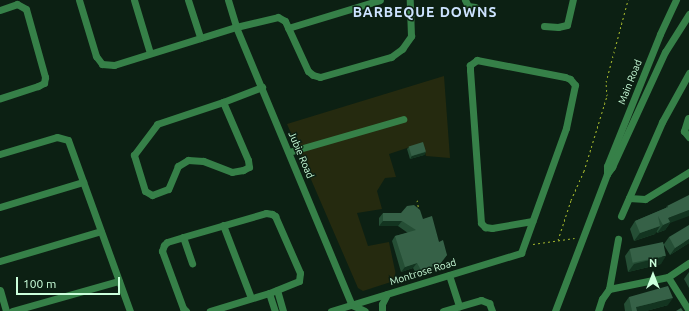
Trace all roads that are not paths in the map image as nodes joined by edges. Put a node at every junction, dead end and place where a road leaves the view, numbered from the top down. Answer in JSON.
{"nodes":[{"id":1,"x":79,"y":0,"type":"edge"},
{"id":2,"x":134,"y":0,"type":"edge"},
{"id":3,"x":188,"y":0,"type":"edge"},
{"id":4,"x":228,"y":0,"type":"edge"},
{"id":5,"x":380,"y":0,"type":"edge"},
{"id":6,"x":410,"y":0,"type":"edge"},
{"id":7,"x":465,"y":0,"type":"edge"},
{"id":8,"x":573,"y":0,"type":"edge"},
{"id":9,"x":676,"y":0,"type":"edge"},
{"id":10,"x":475,"y":7,"type":"dead end"},
{"id":11,"x":0,"y":10,"type":"edge"},
{"id":12,"x":689,"y":14,"type":"edge"},
{"id":13,"x":544,"y":26,"type":"dead end"},
{"id":14,"x":236,"y":27,"type":"junction"},
{"id":15,"x":288,"y":28,"type":"junction"},
{"id":16,"x":200,"y":38,"type":"junction"},
{"id":17,"x":150,"y":53,"type":"junction"},
{"id":18,"x":689,"y":73,"type":"edge"},
{"id":19,"x":262,"y":88,"type":"junction"},
{"id":20,"x":0,"y":98,"type":"edge"},
{"id":21,"x":224,"y":102,"type":"junction"},
{"id":22,"x":688,"y":118,"type":"dead end"},
{"id":23,"x":403,"y":119,"type":"dead end"},
{"id":24,"x":689,"y":137,"type":"edge"},
{"id":25,"x":289,"y":152,"type":"junction"},
{"id":26,"x":0,"y":154,"type":"edge"},
{"id":27,"x":689,"y":172,"type":"edge"},
{"id":28,"x":607,"y":174,"type":"junction"},
{"id":29,"x":83,"y":182,"type":"junction"},
{"id":30,"x":629,"y":198,"type":"junction"},
{"id":31,"x":0,"y":207,"type":"edge"},
{"id":32,"x":621,"y":216,"type":"dead end"},
{"id":33,"x":532,"y":221,"type":"junction"},
{"id":34,"x":223,"y":225,"type":"junction"},
{"id":35,"x":101,"y":231,"type":"junction"},
{"id":36,"x":183,"y":237,"type":"junction"},
{"id":37,"x":618,"y":239,"type":"dead end"},
{"id":38,"x":0,"y":261,"type":"edge"},
{"id":39,"x":689,"y":263,"type":"edge"},
{"id":40,"x":192,"y":264,"type":"dead end"},
{"id":41,"x":449,"y":275,"type":"junction"},
{"id":42,"x":668,"y":277,"type":"junction"},
{"id":43,"x":119,"y":281,"type":"junction"},
{"id":44,"x":609,"y":289,"type":"junction"},
{"id":45,"x":0,"y":290,"type":"edge"},
{"id":46,"x":277,"y":290,"type":"junction"},
{"id":47,"x":269,"y":292,"type":"junction"},
{"id":48,"x":387,"y":294,"type":"junction"},
{"id":49,"x":251,"y":298,"type":"junction"},
{"id":50,"x":352,"y":305,"type":"junction"},
{"id":51,"x":459,"y":306,"type":"junction"},
{"id":52,"x":6,"y":311,"type":"edge"},
{"id":53,"x":12,"y":311,"type":"edge"},
{"id":54,"x":130,"y":311,"type":"edge"},
{"id":55,"x":186,"y":311,"type":"edge"},
{"id":56,"x":210,"y":311,"type":"edge"},
{"id":57,"x":275,"y":311,"type":"edge"},
{"id":58,"x":283,"y":311,"type":"edge"},
{"id":59,"x":331,"y":311,"type":"edge"},
{"id":60,"x":365,"y":311,"type":"edge"},
{"id":61,"x":382,"y":311,"type":"edge"},
{"id":62,"x":443,"y":311,"type":"edge"},
{"id":63,"x":492,"y":311,"type":"edge"},
{"id":64,"x":555,"y":311,"type":"edge"},
{"id":65,"x":598,"y":311,"type":"edge"},
{"id":66,"x":689,"y":311,"type":"edge"}],
"edges":[{"from":1,"to":17,"type":"street"},
{"from":2,"to":17,"type":"street"},
{"from":3,"to":16,"type":"street"},
{"from":4,"to":14,"type":"street","name":"Jubie Road"},
{"from":5,"to":15,"type":"street"},
{"from":6,"to":15,"type":"street"},
{"from":7,"to":10,"type":"street"},
{"from":8,"to":13,"type":"street"},
{"from":9,"to":28,"type":"street","name":"Main Road"},
{"from":11,"to":20,"type":"street"},
{"from":12,"to":28,"type":"street","name":"Main Road"},
{"from":14,"to":15,"type":"street"},
{"from":14,"to":16,"type":"street"},
{"from":14,"to":19,"type":"street","name":"Jubie Road"},
{"from":16,"to":17,"type":"street"},
{"from":18,"to":30,"type":"street"},
{"from":19,"to":21,"type":"street"},
{"from":19,"to":25,"type":"street","name":"Jubie Road"},
{"from":21,"to":21,"type":"street"},
{"from":22,"to":24,"type":"street"},
{"from":23,"to":25,"type":"street"},
{"from":25,"to":50,"type":"street","name":"Jubie Road"},
{"from":26,"to":29,"type":"street"},
{"from":27,"to":30,"type":"street"},
{"from":28,"to":64,"type":"street","name":"Main Road"},
{"from":29,"to":31,"type":"street"},
{"from":29,"to":35,"type":"street"},
{"from":30,"to":32,"type":"street"},
{"from":33,"to":33,"type":"street"},
{"from":33,"to":41,"type":"street","name":"Montrose Road"},
{"from":34,"to":36,"type":"street"},
{"from":34,"to":46,"type":"street"},
{"from":34,"to":49,"type":"street"},
{"from":35,"to":38,"type":"street"},
{"from":35,"to":43,"type":"street"},
{"from":36,"to":40,"type":"street"},
{"from":36,"to":55,"type":"street"},
{"from":37,"to":44,"type":"street"},
{"from":39,"to":42,"type":"street"},
{"from":41,"to":48,"type":"street","name":"Montrose Road"},
{"from":41,"to":51,"type":"street"},
{"from":42,"to":44,"type":"street"},
{"from":42,"to":66,"type":"street"},
{"from":43,"to":53,"type":"street"},
{"from":43,"to":54,"type":"street"},
{"from":44,"to":65,"type":"street"},
{"from":45,"to":52,"type":"street"},
{"from":46,"to":47,"type":"street"},
{"from":46,"to":58,"type":"street"},
{"from":47,"to":49,"type":"street"},
{"from":47,"to":57,"type":"street"},
{"from":48,"to":50,"type":"street","name":"Montrose Road"},
{"from":48,"to":61,"type":"street"},
{"from":49,"to":56,"type":"street"},
{"from":50,"to":59,"type":"street","name":"Montrose Road"},
{"from":50,"to":60,"type":"street"},
{"from":51,"to":62,"type":"street"},
{"from":51,"to":63,"type":"street"}]}
